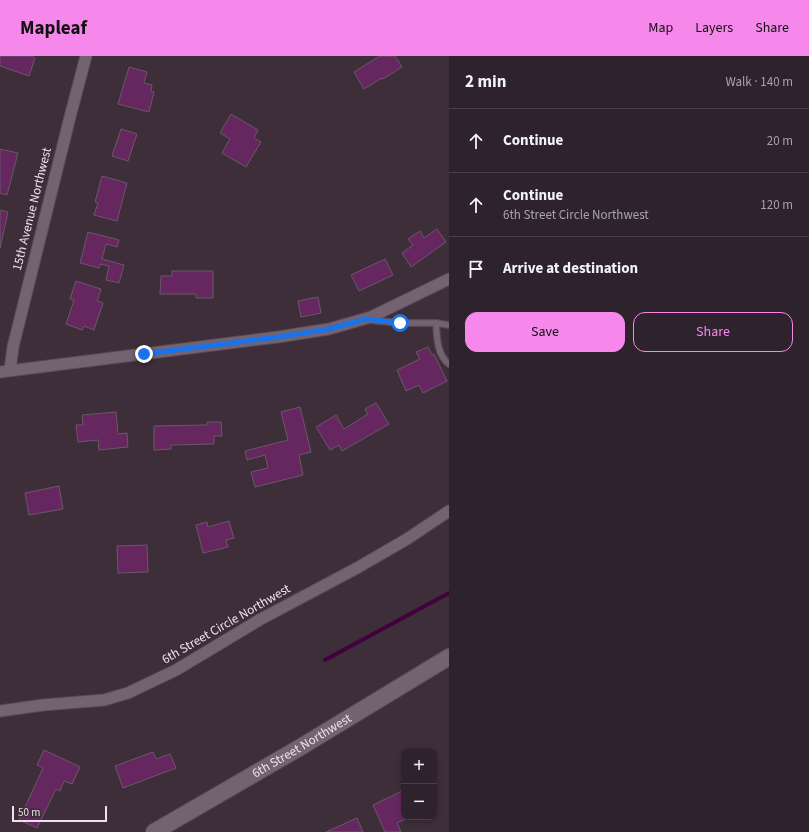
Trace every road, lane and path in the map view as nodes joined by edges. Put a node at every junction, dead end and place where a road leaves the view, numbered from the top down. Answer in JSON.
{"nodes":[{"id":1,"x":86,"y":56,"type":"edge"},
{"id":2,"x":449,"y":279,"type":"edge"},
{"id":3,"x":365,"y":319,"type":"junction"},
{"id":4,"x":436,"y":323,"type":"junction"},
{"id":5,"x":449,"y":325,"type":"edge"},
{"id":6,"x":449,"y":364,"type":"edge"},
{"id":7,"x":5,"y":371,"type":"edge"},
{"id":8,"x":449,"y":511,"type":"edge"},
{"id":9,"x":449,"y":657,"type":"edge"},
{"id":10,"x":0,"y":711,"type":"edge"},
{"id":11,"x":154,"y":832,"type":"edge"}],
"edges":[{"from":1,"to":7,"type":"street","name":"15th Avenue Northwest"},
{"from":2,"to":3,"type":"street"},
{"from":3,"to":4,"type":"lane"},
{"from":3,"to":7,"type":"street"},
{"from":4,"to":5,"type":"lane"},
{"from":4,"to":6,"type":"lane"},
{"from":8,"to":10,"type":"street","name":"6th Street Circle Northwest"},
{"from":9,"to":11,"type":"street","name":"6th Street Northwest"}]}
